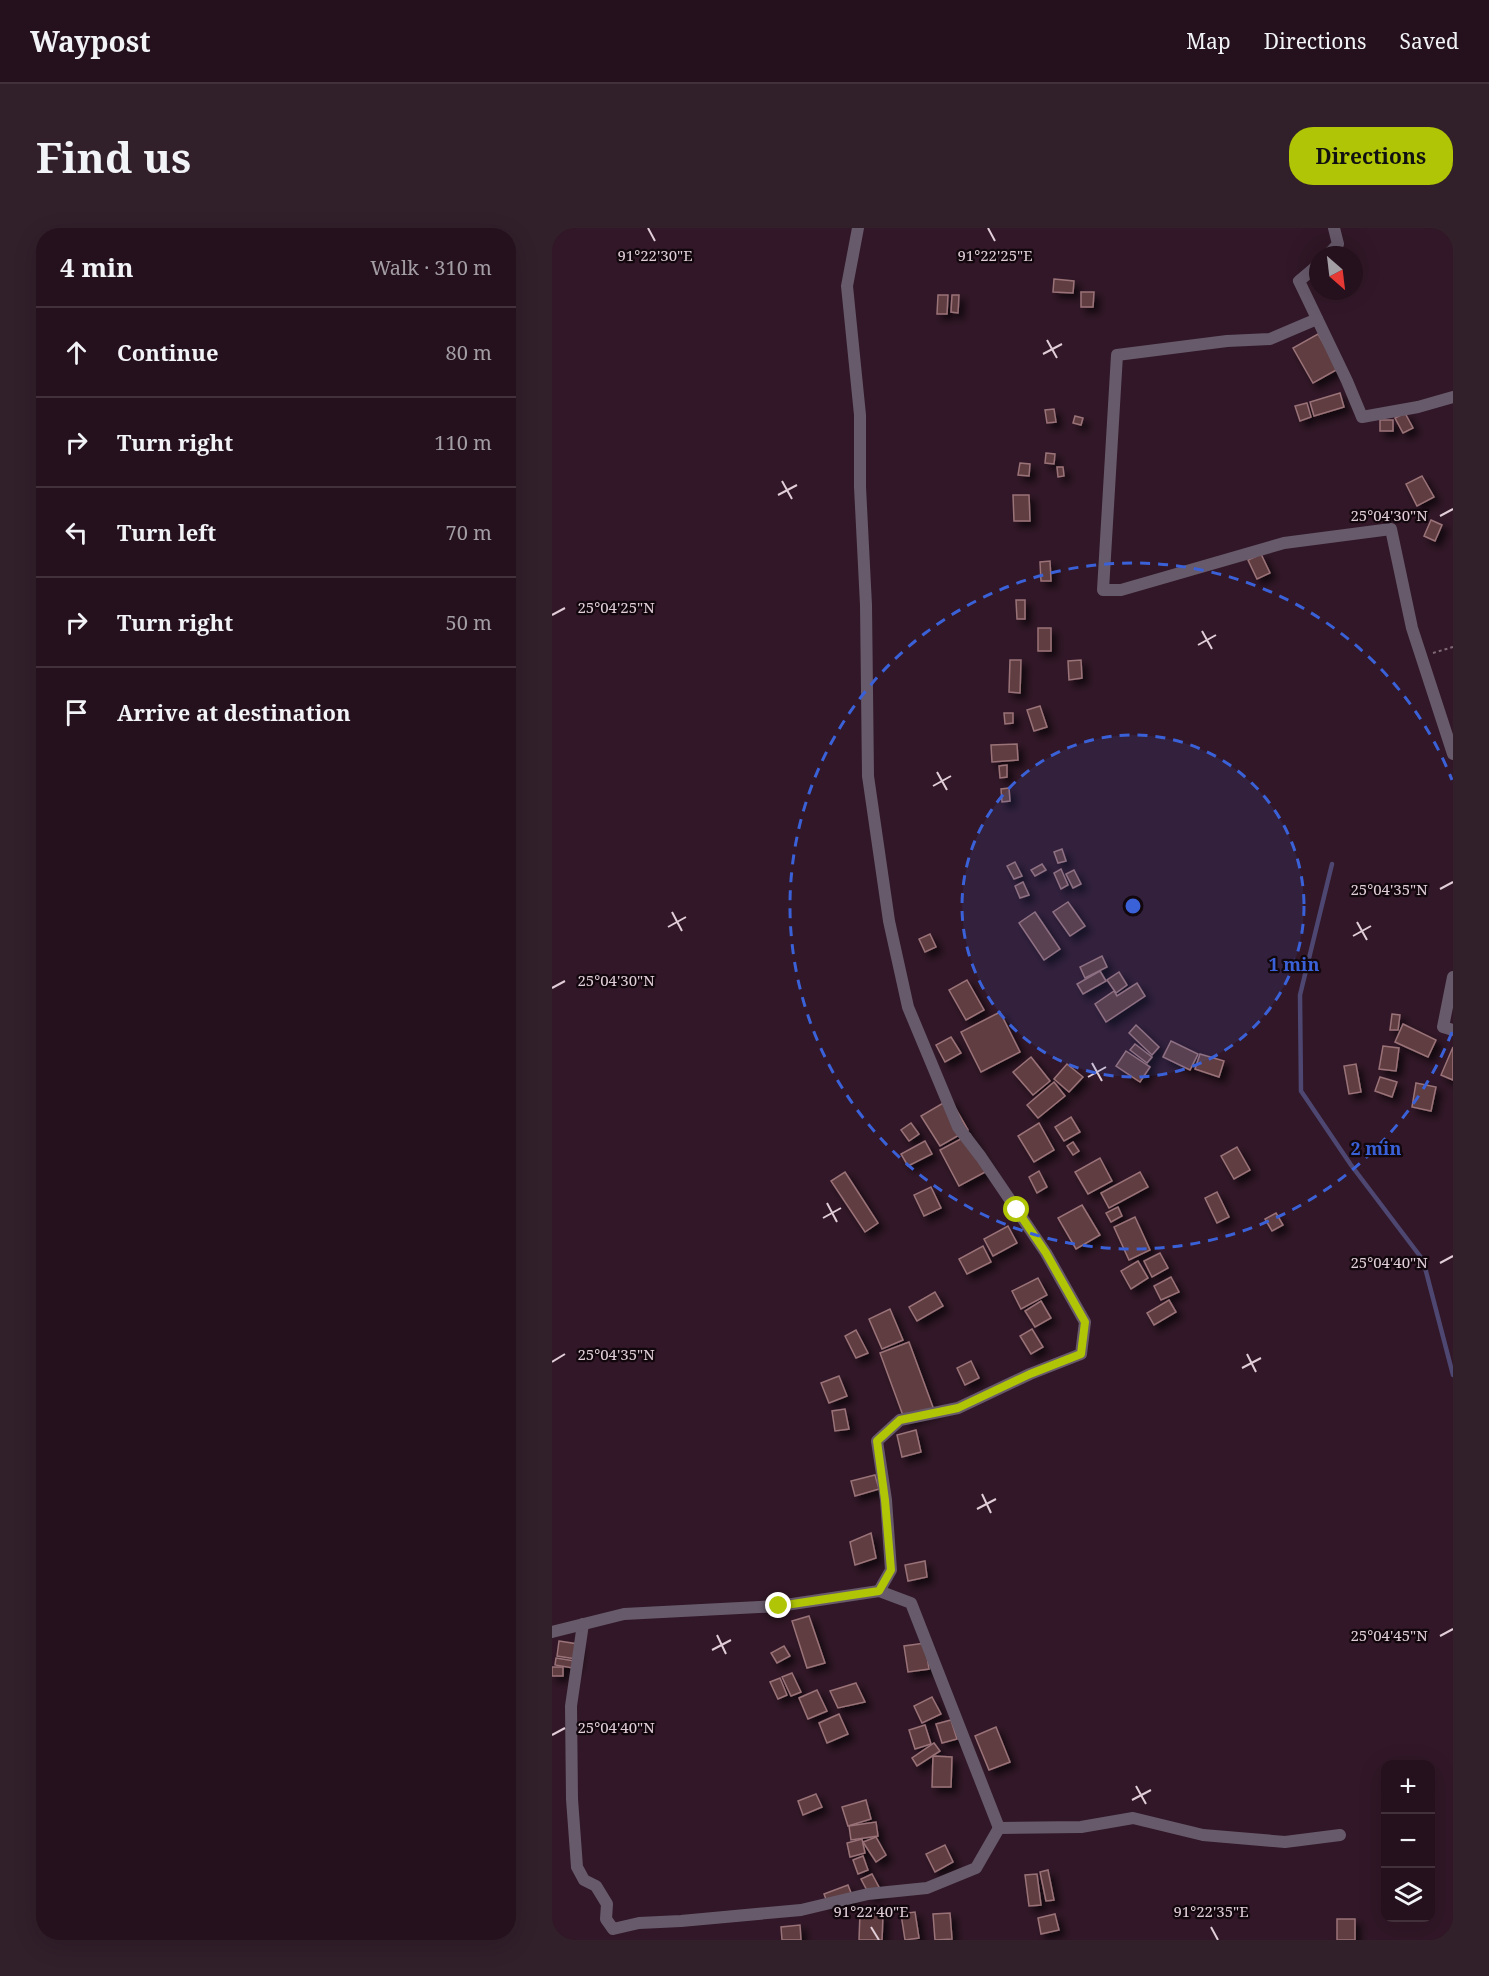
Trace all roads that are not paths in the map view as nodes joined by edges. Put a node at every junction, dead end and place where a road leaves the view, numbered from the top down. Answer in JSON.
{"nodes":[{"id":1,"x":858,"y":228,"type":"edge"},
{"id":2,"x":1334,"y":228,"type":"edge"},
{"id":3,"x":1336,"y":246,"type":"edge"},
{"id":4,"x":1309,"y":273,"type":"edge"},
{"id":5,"x":1317,"y":319,"type":"junction"},
{"id":6,"x":1453,"y":397,"type":"edge"},
{"id":7,"x":1453,"y":754,"type":"edge"},
{"id":8,"x":1453,"y":977,"type":"edge"},
{"id":9,"x":1453,"y":1030,"type":"edge"},
{"id":10,"x":879,"y":1591,"type":"junction"},
{"id":11,"x":583,"y":1624,"type":"junction"},
{"id":12,"x":552,"y":1632,"type":"edge"},
{"id":13,"x":999,"y":1828,"type":"junction"},
{"id":14,"x":1340,"y":1835,"type":"dead end"}],
"edges":[{"from":1,"to":10,"type":"street"},
{"from":2,"to":3,"type":"street"},
{"from":4,"to":5,"type":"street"},
{"from":5,"to":6,"type":"street"},
{"from":5,"to":7,"type":"street"},
{"from":8,"to":9,"type":"street"},
{"from":10,"to":11,"type":"street"},
{"from":10,"to":13,"type":"street"},
{"from":11,"to":12,"type":"street"},
{"from":11,"to":13,"type":"street"},
{"from":13,"to":14,"type":"street"}]}
